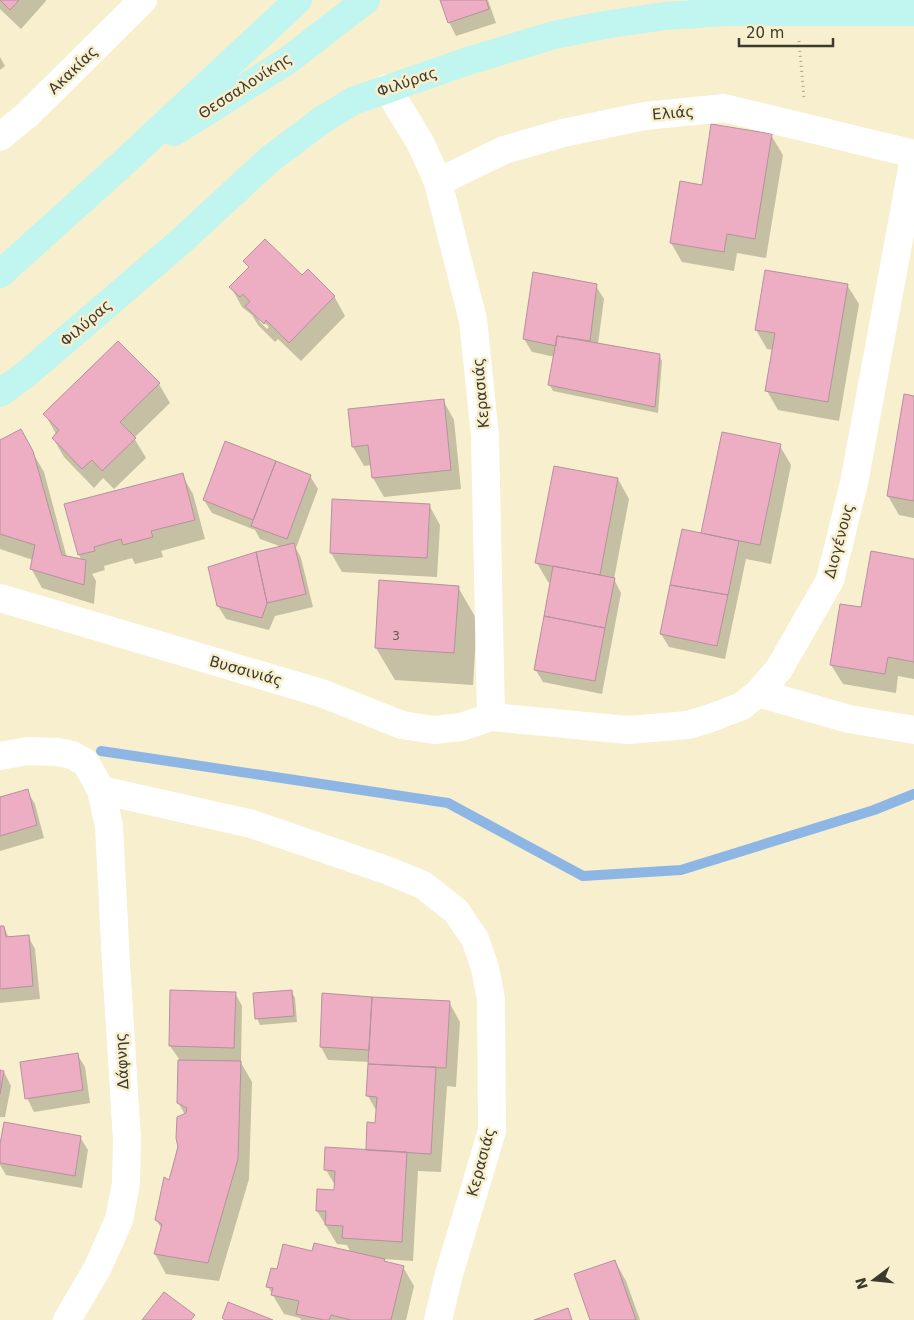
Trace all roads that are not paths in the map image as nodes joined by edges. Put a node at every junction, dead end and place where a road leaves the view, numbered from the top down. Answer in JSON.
{"nodes":[{"id":1,"x":143,"y":0,"type":"edge"},
{"id":2,"x":298,"y":0,"type":"edge"},
{"id":3,"x":366,"y":0,"type":"edge"},
{"id":4,"x":914,"y":12,"type":"edge"},
{"id":5,"x":387,"y":88,"type":"junction"},
{"id":6,"x":0,"y":137,"type":"edge"},
{"id":7,"x":914,"y":154,"type":"edge"},
{"id":8,"x":914,"y":158,"type":"edge"},
{"id":9,"x":120,"y":166,"type":"junction"},
{"id":10,"x":438,"y":182,"type":"junction"},
{"id":11,"x":0,"y":274,"type":"edge"},
{"id":12,"x":0,"y":394,"type":"edge"},
{"id":13,"x":0,"y":598,"type":"edge"},
{"id":14,"x":758,"y":693,"type":"junction"},
{"id":15,"x":491,"y":716,"type":"junction"},
{"id":16,"x":914,"y":730,"type":"edge"},
{"id":17,"x":0,"y":756,"type":"edge"},
{"id":18,"x":101,"y":790,"type":"junction"},
{"id":19,"x":68,"y":1320,"type":"edge"},
{"id":20,"x":438,"y":1320,"type":"edge"}],
"edges":[{"from":1,"to":6,"type":"street","name":"Ακακίας"},
{"from":2,"to":9,"type":"street","name":"Θεσσαλονίκης"},
{"from":3,"to":9,"type":"street","name":"Θεσσαλονίκης"},
{"from":4,"to":5,"type":"street","name":"Φιλύρας"},
{"from":5,"to":10,"type":"street","name":"Κερασιάς"},
{"from":5,"to":12,"type":"street","name":"Φιλύρας"},
{"from":7,"to":10,"type":"street","name":"Ελιάς"},
{"from":8,"to":14,"type":"street","name":"Διογένους"},
{"from":9,"to":11,"type":"street","name":"Θεσσαλονίκης"},
{"from":10,"to":15,"type":"street","name":"Κερασιάς"},
{"from":13,"to":15,"type":"street","name":"Βυσσινιάς"},
{"from":14,"to":15,"type":"street","name":"Διογένους"},
{"from":14,"to":16,"type":"street"},
{"from":17,"to":18,"type":"street","name":"Δάφνης"},
{"from":18,"to":19,"type":"street","name":"Δάφνης"},
{"from":18,"to":20,"type":"street","name":"Κερασιάς"}]}
